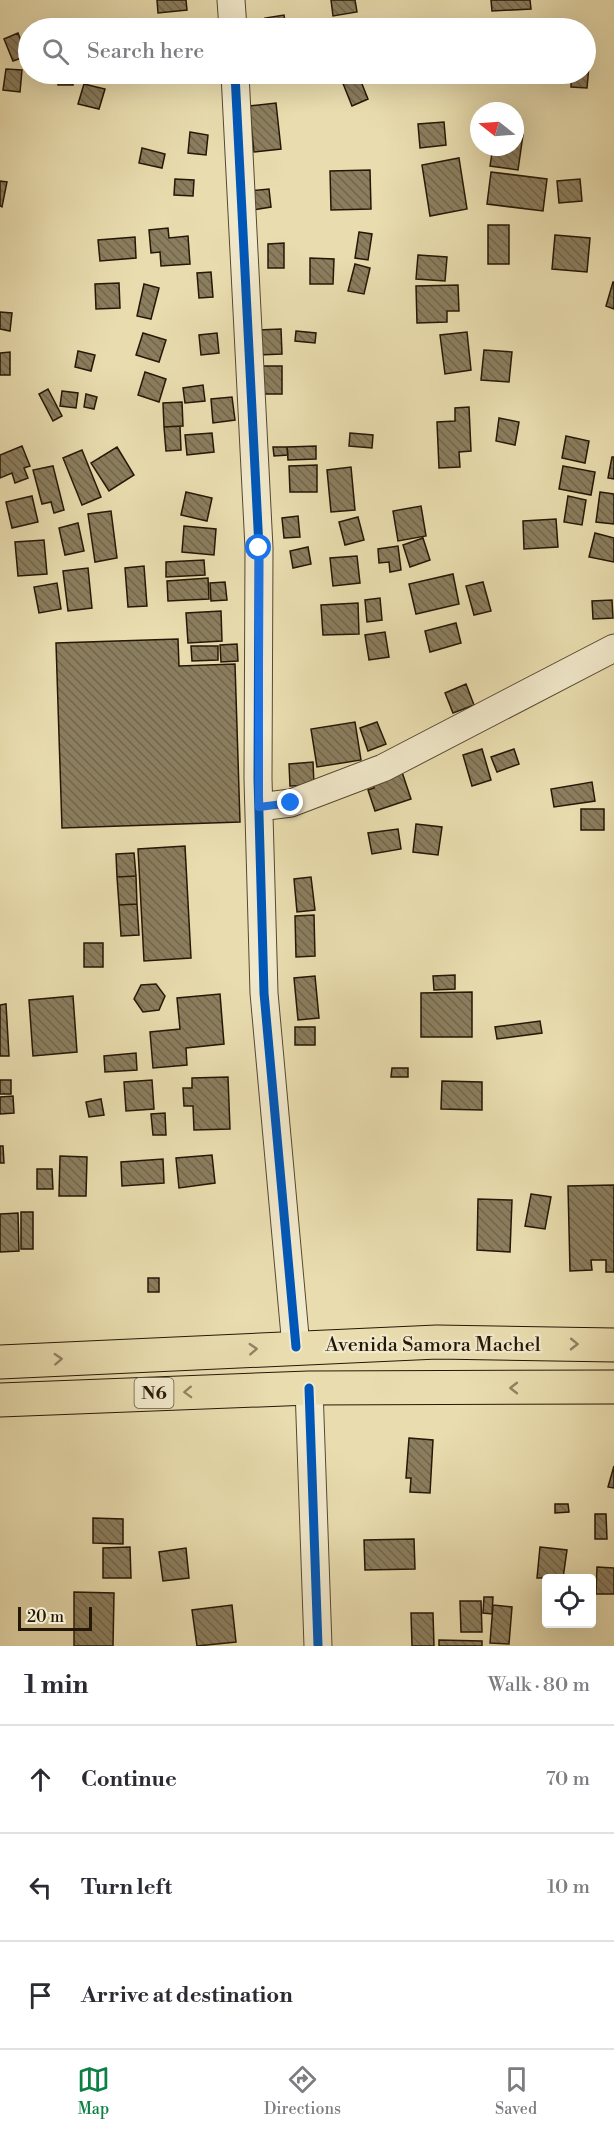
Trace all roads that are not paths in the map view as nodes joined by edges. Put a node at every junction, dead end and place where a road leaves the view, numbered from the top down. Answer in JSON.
{"nodes":[{"id":1,"x":231,"y":0,"type":"edge"},
{"id":2,"x":232,"y":18,"type":"edge"},
{"id":3,"x":236,"y":84,"type":"edge"},
{"id":4,"x":614,"y":648,"type":"edge"},
{"id":5,"x":259,"y":807,"type":"junction"},
{"id":6,"x":614,"y":1345,"type":"edge"},
{"id":7,"x":296,"y":1347,"type":"junction"},
{"id":8,"x":0,"y":1362,"type":"edge"},
{"id":9,"x":614,"y":1387,"type":"edge"},
{"id":10,"x":309,"y":1388,"type":"junction"},
{"id":11,"x":0,"y":1400,"type":"edge"},
{"id":12,"x":318,"y":1646,"type":"edge"}],
"edges":[{"from":1,"to":2,"type":"street"},
{"from":3,"to":5,"type":"street"},
{"from":4,"to":5,"type":"street"},
{"from":5,"to":7,"type":"street"},
{"from":7,"to":6,"type":"highway","name":"Avenida Samora Machel","number":"N6","one_way":true},
{"from":8,"to":7,"type":"highway","name":"Avenida Samora Machel","number":"N6","one_way":true},
{"from":9,"to":10,"type":"highway","number":"N6","one_way":true},
{"from":10,"to":11,"type":"highway","number":"N6","one_way":true},
{"from":10,"to":12,"type":"street"}]}
